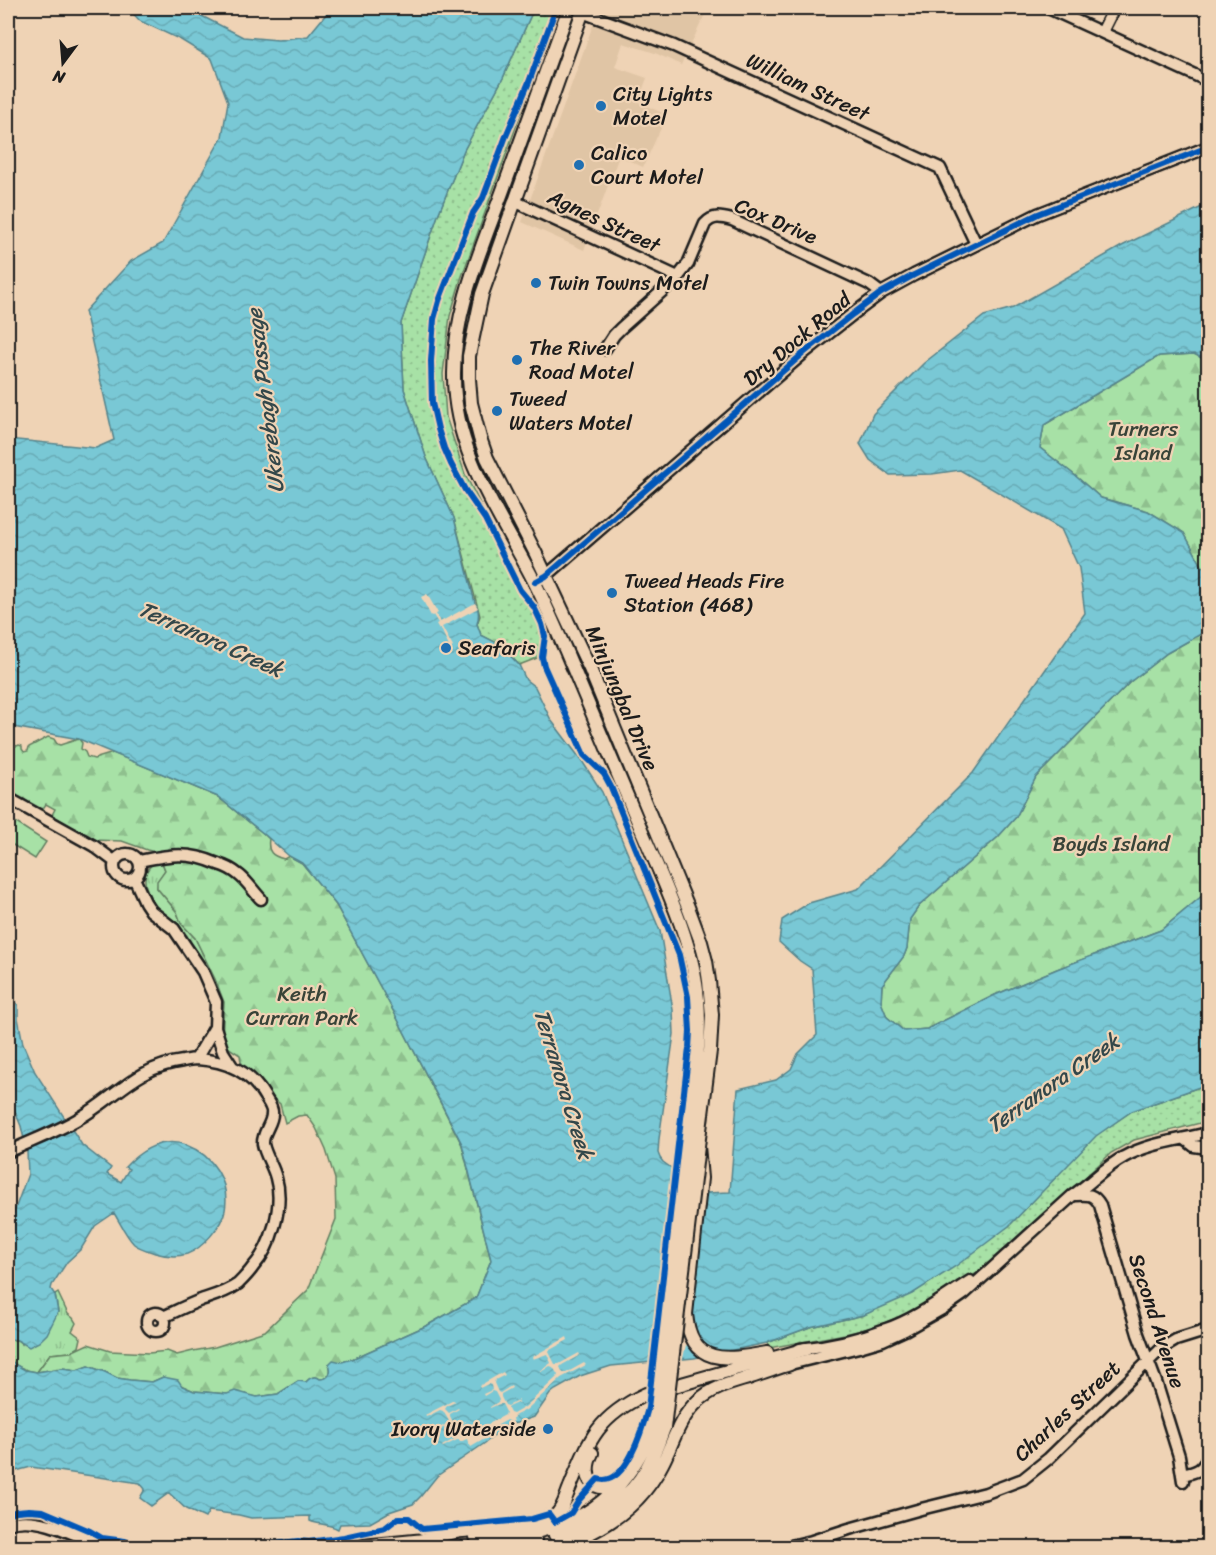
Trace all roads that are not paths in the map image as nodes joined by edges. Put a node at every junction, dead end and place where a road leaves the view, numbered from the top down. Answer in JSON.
{"nodes":[{"id":1,"x":569,"y":8,"type":"edge"},
{"id":2,"x":1048,"y":8,"type":"edge"},
{"id":3,"x":1114,"y":8,"type":"edge"},
{"id":4,"x":583,"y":10,"type":"edge"},
{"id":5,"x":1102,"y":32,"type":"junction"},
{"id":6,"x":1209,"y":81,"type":"edge"},
{"id":7,"x":1209,"y":147,"type":"edge"},
{"id":8,"x":514,"y":201,"type":"junction"},
{"id":9,"x":976,"y":244,"type":"junction"},
{"id":10,"x":678,"y":277,"type":"junction"},
{"id":11,"x":880,"y":293,"type":"junction"},
{"id":12,"x":605,"y":349,"type":"dead end"},
{"id":13,"x":540,"y":579,"type":"junction"},
{"id":14,"x":8,"y":798,"type":"edge"},
{"id":15,"x":114,"y":861,"type":"junction"},
{"id":16,"x":139,"y":861,"type":"junction"},
{"id":17,"x":134,"y":878,"type":"junction"},
{"id":18,"x":261,"y":899,"type":"dead end"},
{"id":19,"x":214,"y":1027,"type":"junction"},
{"id":20,"x":196,"y":1059,"type":"junction"},
{"id":21,"x":232,"y":1066,"type":"junction"},
{"id":22,"x":1209,"y":1127,"type":"edge"},
{"id":23,"x":1209,"y":1133,"type":"edge"},
{"id":24,"x":1185,"y":1139,"type":"junction"},
{"id":25,"x":692,"y":1146,"type":"junction"},
{"id":26,"x":1209,"y":1148,"type":"edge"},
{"id":27,"x":8,"y":1152,"type":"edge"},
{"id":28,"x":1072,"y":1196,"type":"junction"},
{"id":29,"x":991,"y":1269,"type":"junction"},
{"id":30,"x":163,"y":1317,"type":"dead end"},
{"id":31,"x":1209,"y":1330,"type":"edge"},
{"id":32,"x":807,"y":1348,"type":"junction"},
{"id":33,"x":767,"y":1353,"type":"joint"},
{"id":34,"x":1148,"y":1361,"type":"junction"},
{"id":35,"x":790,"y":1364,"type":"junction"},
{"id":36,"x":658,"y":1427,"type":"junction"},
{"id":37,"x":1209,"y":1455,"type":"edge"},
{"id":38,"x":628,"y":1474,"type":"junction"},
{"id":39,"x":8,"y":1524,"type":"edge"},
{"id":40,"x":419,"y":1540,"type":"junction"},
{"id":41,"x":567,"y":1545,"type":"edge"},
{"id":42,"x":809,"y":1545,"type":"edge"},
{"id":43,"x":356,"y":1547,"type":"edge"},
{"id":44,"x":106,"y":1548,"type":"edge"},
{"id":45,"x":341,"y":1548,"type":"edge"},
{"id":46,"x":480,"y":1548,"type":"edge"},
{"id":47,"x":552,"y":1548,"type":"edge"},
{"id":48,"x":782,"y":1548,"type":"edge"}],
"edges":[{"from":1,"to":13,"type":"main road","name":"Minjungbal Drive"},
{"from":2,"to":5,"type":"street"},
{"from":3,"to":5,"type":"street"},
{"from":4,"to":8,"type":"main road","name":"Minjungbal Drive"},
{"from":4,"to":9,"type":"street","name":"William Street"},
{"from":5,"to":6,"type":"street"},
{"from":7,"to":9,"type":"street","name":"Dry Dock Road"},
{"from":8,"to":10,"type":"street","name":"Agnes Street"},
{"from":8,"to":13,"type":"main road","name":"Minjungbal Drive"},
{"from":9,"to":11,"type":"street","name":"Dry Dock Road"},
{"from":10,"to":11,"type":"street","name":"Cox Drive"},
{"from":10,"to":12,"type":"street","name":"Cox Drive"},
{"from":11,"to":13,"type":"street","name":"Dry Dock Road"},
{"from":13,"to":25,"type":"main road","name":"Minjungbal Drive"},
{"from":14,"to":15,"type":"street"},
{"from":15,"to":16,"type":"street"},
{"from":15,"to":17,"type":"street"},
{"from":16,"to":17,"type":"street"},
{"from":16,"to":18,"type":"street"},
{"from":17,"to":19,"type":"street"},
{"from":19,"to":20,"type":"street"},
{"from":19,"to":21,"type":"street"},
{"from":20,"to":21,"type":"street"},
{"from":20,"to":27,"type":"street"},
{"from":21,"to":30,"type":"street"},
{"from":22,"to":28,"type":"street"},
{"from":23,"to":24,"type":"street"},
{"from":24,"to":26,"type":"street"},
{"from":24,"to":28,"type":"street"},
{"from":25,"to":33,"type":"main road","bridge":true},
{"from":25,"to":36,"type":"main road","name":"Minjungbal Drive","bridge":true},
{"from":28,"to":29,"type":"street"},
{"from":28,"to":34,"type":"street","name":"Second Avenue"},
{"from":29,"to":32,"type":"street"},
{"from":29,"to":35,"type":"street"},
{"from":31,"to":34,"type":"street","name":"Charles Street"},
{"from":32,"to":33,"type":"street"},
{"from":32,"to":40,"type":"main road"},
{"from":34,"to":37,"type":"street","name":"Second Avenue"},
{"from":34,"to":42,"type":"street","name":"Charles Street"},
{"from":35,"to":38,"type":"main road"},
{"from":35,"to":41,"type":"main road"},
{"from":36,"to":38,"type":"main road"},
{"from":36,"to":46,"type":"main road"},
{"from":38,"to":40,"type":"main road"},
{"from":39,"to":44,"type":"street"},
{"from":40,"to":43,"type":"main road"},
{"from":41,"to":47,"type":"main road"},
{"from":42,"to":48,"type":"street","name":"Charles Street"},
{"from":43,"to":45,"type":"main road"}]}
